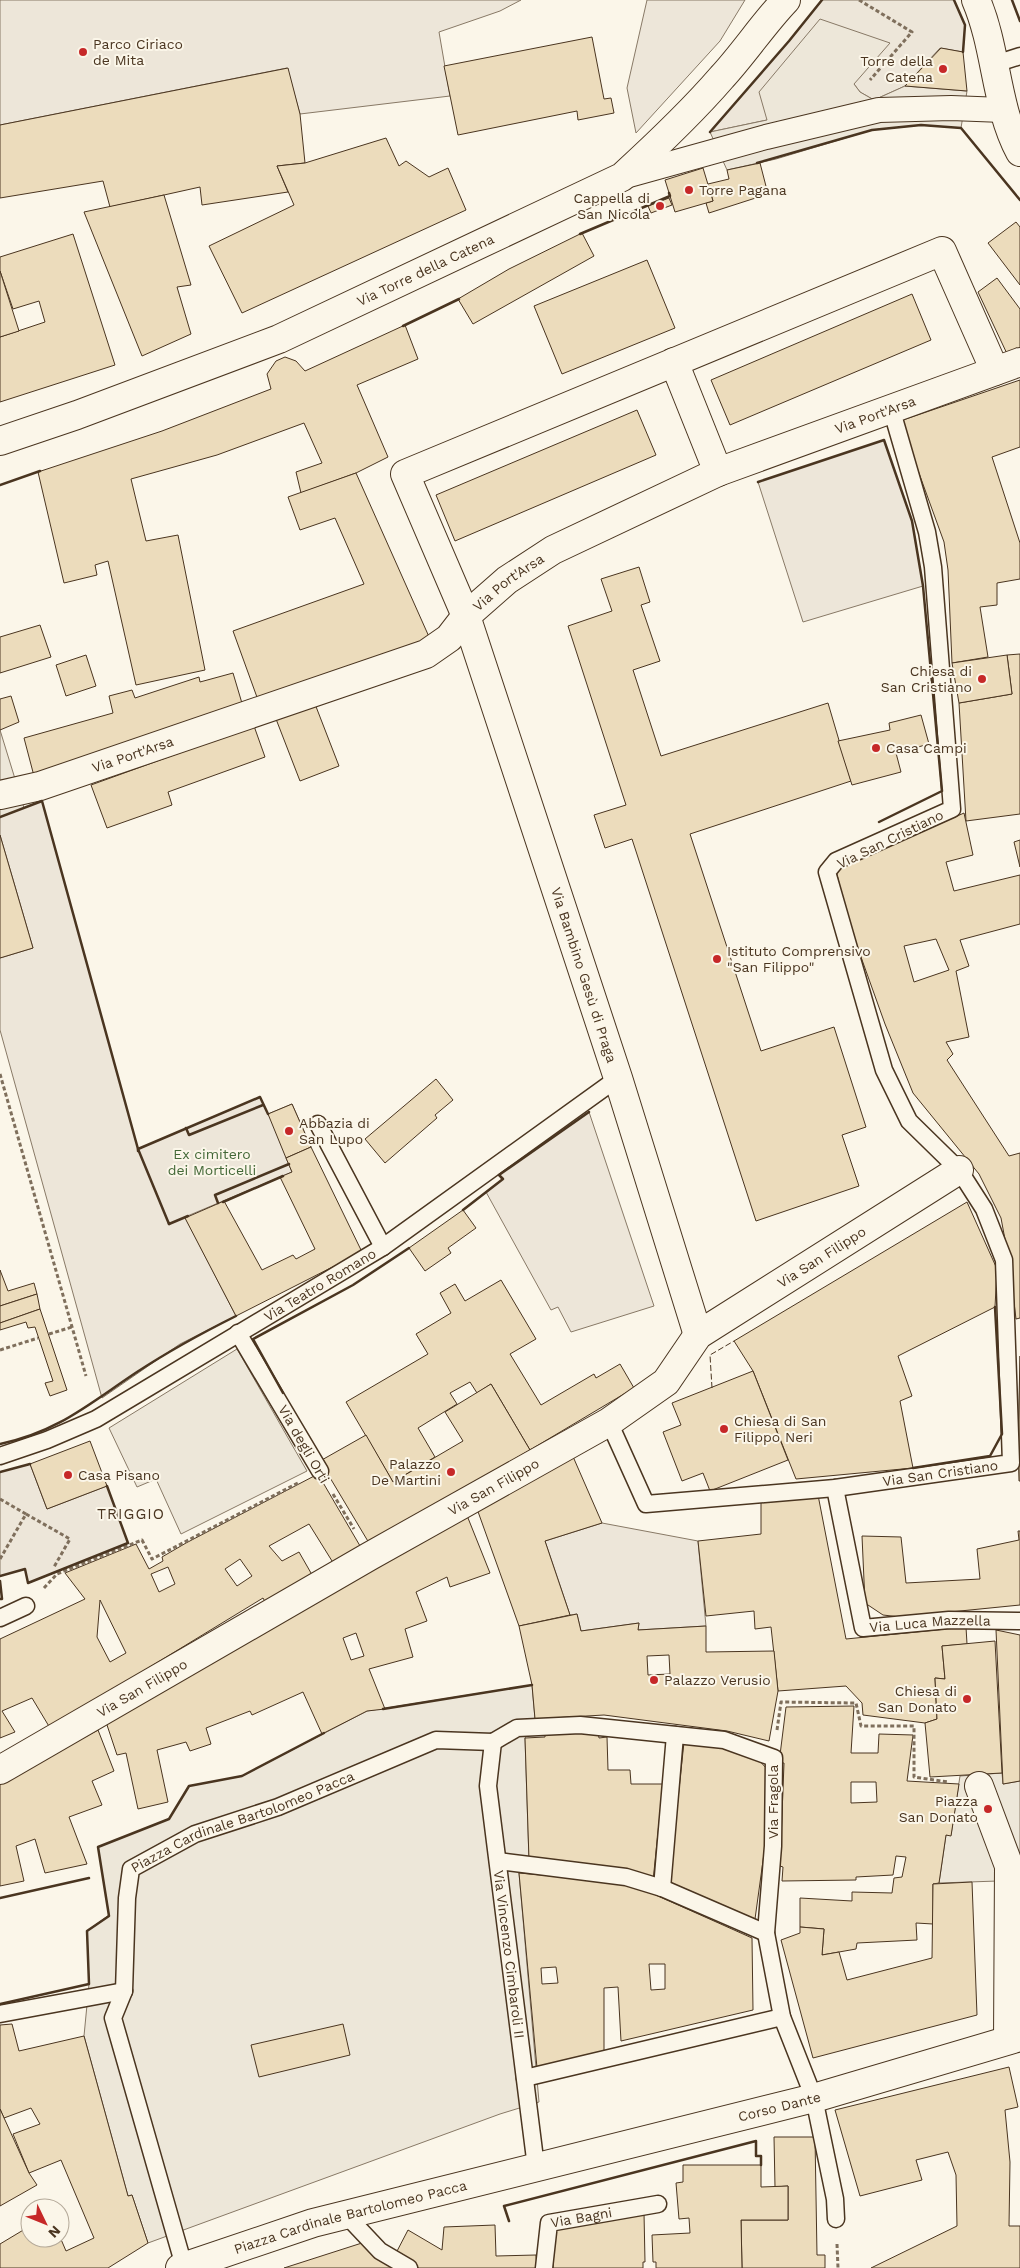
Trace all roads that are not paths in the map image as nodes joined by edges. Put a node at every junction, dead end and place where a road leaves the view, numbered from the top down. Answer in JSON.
{"nodes":[{"id":1,"x":976,"y":0,"type":"edge"},
{"id":2,"x":779,"y":5,"type":"edge"},
{"id":3,"x":1008,"y":60,"type":"edge"},
{"id":4,"x":1003,"y":110,"type":"junction"},
{"id":5,"x":1020,"y":152,"type":"edge"},
{"id":6,"x":622,"y":177,"type":"junction"},
{"id":7,"x":674,"y":362,"type":"junction"},
{"id":8,"x":1008,"y":366,"type":"edge"},
{"id":9,"x":891,"y":408,"type":"junction"},
{"id":10,"x":0,"y":441,"type":"edge"},
{"id":11,"x":718,"y":472,"type":"junction"},
{"id":12,"x":466,"y":616,"type":"junction"},
{"id":13,"x":0,"y":795,"type":"edge"},
{"id":14,"x":618,"y":1078,"type":"junction"},
{"id":15,"x":318,"y":1124,"type":"dead end"},
{"id":16,"x":959,"y":1170,"type":"junction"},
{"id":17,"x":383,"y":1247,"type":"junction"},
{"id":18,"x":238,"y":1333,"type":"junction"},
{"id":19,"x":698,"y":1335,"type":"junction"},
{"id":20,"x":609,"y":1422,"type":"junction"},
{"id":21,"x":0,"y":1456,"type":"edge"},
{"id":22,"x":320,"y":1471,"type":"road end"},
{"id":23,"x":835,"y":1488,"type":"junction"},
{"id":24,"x":26,"y":1606,"type":"road end"},
{"id":25,"x":0,"y":1618,"type":"edge"},
{"id":26,"x":1020,"y":1620,"type":"edge"},
{"id":27,"x":674,"y":1735,"type":"junction"},
{"id":28,"x":493,"y":1742,"type":"junction"},
{"id":29,"x":0,"y":1770,"type":"edge"},
{"id":30,"x":979,"y":1786,"type":"road end"},
{"id":31,"x":498,"y":1861,"type":"junction"},
{"id":32,"x":662,"y":1888,"type":"junction"},
{"id":33,"x":766,"y":1933,"type":"junction"},
{"id":34,"x":124,"y":1991,"type":"junction"},
{"id":35,"x":0,"y":2014,"type":"edge"},
{"id":36,"x":782,"y":2017,"type":"junction"},
{"id":37,"x":1014,"y":2038,"type":"edge"},
{"id":38,"x":525,"y":2078,"type":"junction"},
{"id":39,"x":814,"y":2098,"type":"junction"},
{"id":40,"x":536,"y":2167,"type":"junction"},
{"id":41,"x":658,"y":2204,"type":"dead end"},
{"id":42,"x":346,"y":2215,"type":"junction"},
{"id":43,"x":836,"y":2219,"type":"dead end"},
{"id":44,"x":183,"y":2267,"type":"edge"},
{"id":45,"x":409,"y":2268,"type":"edge"},
{"id":46,"x":544,"y":2268,"type":"edge"}],
"edges":[{"from":1,"to":3,"type":"street"},
{"from":2,"to":6,"type":"street","name":"Via Torre della Catena"},
{"from":3,"to":4,"type":"street"},
{"from":4,"to":5,"type":"street"},
{"from":4,"to":6,"type":"street"},
{"from":6,"to":10,"type":"street","name":"Via Torre della Catena"},
{"from":7,"to":8,"type":"street"},
{"from":7,"to":11,"type":"street"},
{"from":7,"to":12,"type":"street","name":"Via Bambino Gesù di Praga"},
{"from":8,"to":9,"type":"street","name":"Via Port'Arsa"},
{"from":9,"to":11,"type":"street","name":"Via Port'Arsa"},
{"from":9,"to":16,"type":"lane","name":"Via San Cristiano"},
{"from":11,"to":12,"type":"street","name":"Via Port'Arsa"},
{"from":12,"to":13,"type":"street","name":"Via Port'Arsa"},
{"from":12,"to":14,"type":"street","name":"Via Bambino Gesù di Praga"},
{"from":14,"to":17,"type":"lane","name":"Via Teatro Romano"},
{"from":14,"to":19,"type":"street","name":"Via Bambino Gesù di Praga"},
{"from":15,"to":17,"type":"lane"},
{"from":16,"to":19,"type":"street","name":"Via San Filippo"},
{"from":16,"to":23,"type":"lane","name":"Via San Cristiano"},
{"from":17,"to":18,"type":"lane","name":"Via Teatro Romano"},
{"from":18,"to":21,"type":"lane","name":"Via Teatro Romano"},
{"from":18,"to":22,"type":"lane","name":"Via degli Orti"},
{"from":19,"to":20,"type":"street","name":"Via San Filippo"},
{"from":20,"to":23,"type":"lane","name":"Via San Cristiano"},
{"from":20,"to":29,"type":"street","name":"Via San Filippo"},
{"from":23,"to":26,"type":"lane","name":"Via Luca Mazzella"},
{"from":24,"to":25,"type":"lane"},
{"from":27,"to":28,"type":"lane","name":"Via Fragola"},
{"from":27,"to":32,"type":"lane"},
{"from":27,"to":33,"type":"lane","name":"Via Fragola"},
{"from":28,"to":31,"type":"lane","name":"Via Vincenzo Cimbaroli II"},
{"from":28,"to":34,"type":"lane","name":"Piazza Cardinale Bartolomeo Pacca"},
{"from":30,"to":37,"type":"street"},
{"from":31,"to":32,"type":"lane"},
{"from":31,"to":38,"type":"lane","name":"Via Vincenzo Cimbaroli II"},
{"from":32,"to":33,"type":"lane"},
{"from":33,"to":36,"type":"lane","name":"Via Fragola"},
{"from":34,"to":35,"type":"lane"},
{"from":34,"to":44,"type":"lane","name":"Piazza Cardinale Bartolomeo Pacca"},
{"from":36,"to":38,"type":"lane"},
{"from":36,"to":39,"type":"lane","name":"Via Fragola"},
{"from":37,"to":39,"type":"street","name":"Corso Dante"},
{"from":38,"to":40,"type":"lane","name":"Via Vincenzo Cimbaroli II"},
{"from":39,"to":40,"type":"street","name":"Corso Dante"},
{"from":39,"to":43,"type":"lane","name":"Via Fragola"},
{"from":40,"to":42,"type":"street","name":"Piazza Cardinale Bartolomeo Pacca"},
{"from":41,"to":46,"type":"lane","name":"Via Bagni"},
{"from":42,"to":44,"type":"street","name":"Piazza Cardinale Bartolomeo Pacca"},
{"from":42,"to":45,"type":"lane"}]}
